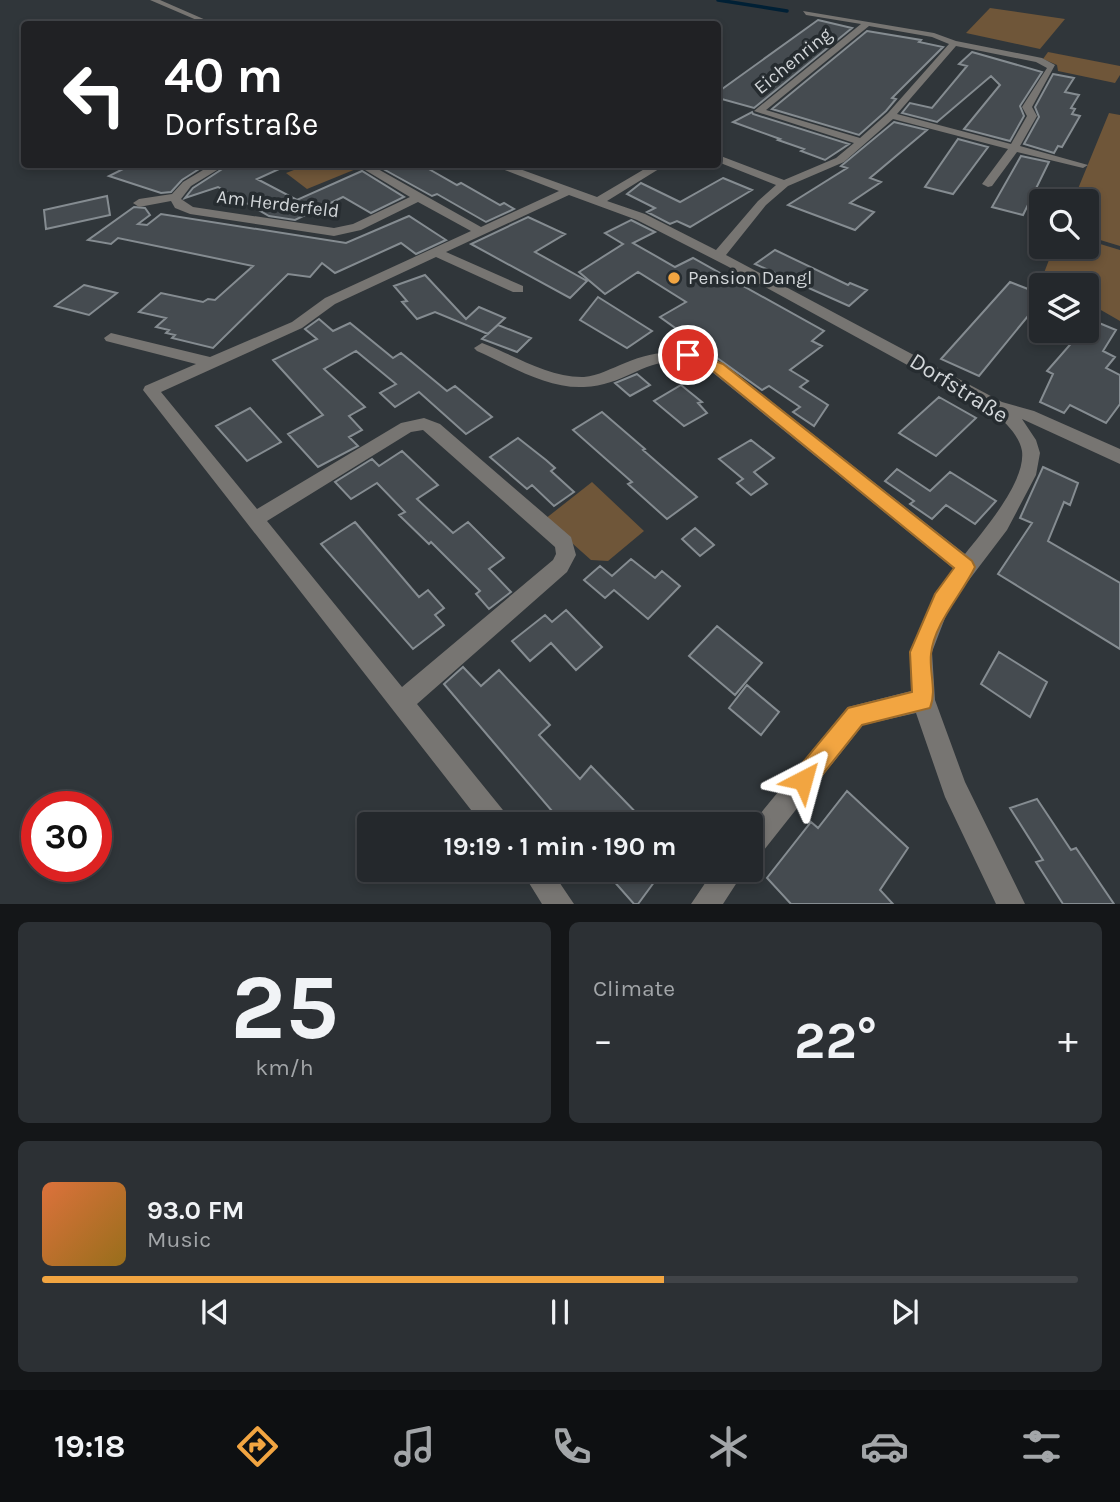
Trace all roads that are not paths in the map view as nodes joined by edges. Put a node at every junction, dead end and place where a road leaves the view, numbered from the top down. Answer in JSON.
{"nodes":[{"id":1,"x":154,"y":0,"type":"edge"},
{"id":2,"x":806,"y":12,"type":"dead end"},
{"id":3,"x":204,"y":21,"type":"edge"},
{"id":4,"x":867,"y":23,"type":"junction"},
{"id":5,"x":954,"y":43,"type":"junction"},
{"id":6,"x":891,"y":115,"type":"junction"},
{"id":7,"x":862,"y":142,"type":"junction"},
{"id":8,"x":1014,"y":148,"type":"junction"},
{"id":9,"x":721,"y":159,"type":"edge"},
{"id":10,"x":1083,"y":165,"type":"dead end"},
{"id":11,"x":215,"y":168,"type":"edge"},
{"id":12,"x":367,"y":168,"type":"edge"},
{"id":13,"x":505,"y":168,"type":"edge"},
{"id":14,"x":655,"y":168,"type":"edge"},
{"id":15,"x":784,"y":184,"type":"junction"},
{"id":16,"x":988,"y":184,"type":"dead end"},
{"id":17,"x":569,"y":191,"type":"junction"},
{"id":18,"x":175,"y":197,"type":"junction"},
{"id":19,"x":419,"y":197,"type":"junction"},
{"id":20,"x":599,"y":201,"type":"junction"},
{"id":21,"x":139,"y":203,"type":"dead end"},
{"id":22,"x":479,"y":231,"type":"junction"},
{"id":23,"x":435,"y":252,"type":"junction"},
{"id":24,"x":718,"y":256,"type":"junction"},
{"id":25,"x":518,"y":289,"type":"dead end"},
{"id":26,"x":111,"y":338,"type":"dead end"},
{"id":27,"x":482,"y":348,"type":"dead end"},
{"id":28,"x":212,"y":363,"type":"junction"},
{"id":29,"x":999,"y":408,"type":"junction"},
{"id":30,"x":1024,"y":433,"type":"junction"},
{"id":31,"x":1076,"y":438,"type":"junction"},
{"id":32,"x":1120,"y":457,"type":"edge"},
{"id":33,"x":254,"y":520,"type":"junction"},
{"id":34,"x":966,"y":567,"type":"junction"},
{"id":35,"x":923,"y":700,"type":"junction"},
{"id":36,"x":402,"y":702,"type":"junction"},
{"id":37,"x":489,"y":812,"type":"edge"},
{"id":38,"x":763,"y":831,"type":"edge"},
{"id":39,"x":543,"y":882,"type":"edge"},
{"id":40,"x":722,"y":882,"type":"edge"},
{"id":41,"x":560,"y":904,"type":"edge"},
{"id":42,"x":705,"y":904,"type":"edge"},
{"id":43,"x":1011,"y":904,"type":"edge"}],
"edges":[{"from":1,"to":3,"type":"street"},
{"from":2,"to":4,"type":"street","name":"Eichenring"},
{"from":4,"to":5,"type":"street","name":"Eichenring"},
{"from":4,"to":7,"type":"street","name":"Eichenring"},
{"from":5,"to":6,"type":"street"},
{"from":5,"to":8,"type":"street","name":"Eichenring"},
{"from":6,"to":7,"type":"street"},
{"from":6,"to":8,"type":"street"},
{"from":7,"to":15,"type":"street"},
{"from":8,"to":10,"type":"street"},
{"from":8,"to":16,"type":"street"},
{"from":9,"to":15,"type":"street"},
{"from":11,"to":18,"type":"street","name":"Am Herderfeld"},
{"from":12,"to":19,"type":"street"},
{"from":13,"to":17,"type":"street","name":"Dorfstraße"},
{"from":14,"to":20,"type":"street"},
{"from":15,"to":24,"type":"street"},
{"from":17,"to":20,"type":"street","name":"Dorfstraße"},
{"from":17,"to":22,"type":"street"},
{"from":18,"to":19,"type":"street","name":"Am Herderfeld"},
{"from":18,"to":21,"type":"street","name":"Am Herderfeld"},
{"from":19,"to":22,"type":"street"},
{"from":20,"to":24,"type":"street","name":"Dorfstraße"},
{"from":22,"to":23,"type":"street"},
{"from":23,"to":25,"type":"street"},
{"from":23,"to":28,"type":"street"},
{"from":24,"to":29,"type":"street","name":"Dorfstraße"},
{"from":26,"to":28,"type":"street"},
{"from":27,"to":34,"type":"street"},
{"from":28,"to":33,"type":"street"},
{"from":29,"to":30,"type":"street","name":"Dorfstraße"},
{"from":29,"to":31,"type":"street"},
{"from":30,"to":31,"type":"street"},
{"from":30,"to":34,"type":"street","name":"Dorfstraße"},
{"from":31,"to":32,"type":"street"},
{"from":33,"to":36,"type":"street"},
{"from":33,"to":36,"type":"street"},
{"from":34,"to":35,"type":"street","name":"Dorfstraße"},
{"from":35,"to":38,"type":"street"},
{"from":35,"to":43,"type":"street","name":"Dorfstraße"},
{"from":36,"to":37,"type":"street"},
{"from":39,"to":41,"type":"street"},
{"from":40,"to":42,"type":"street"}]}
